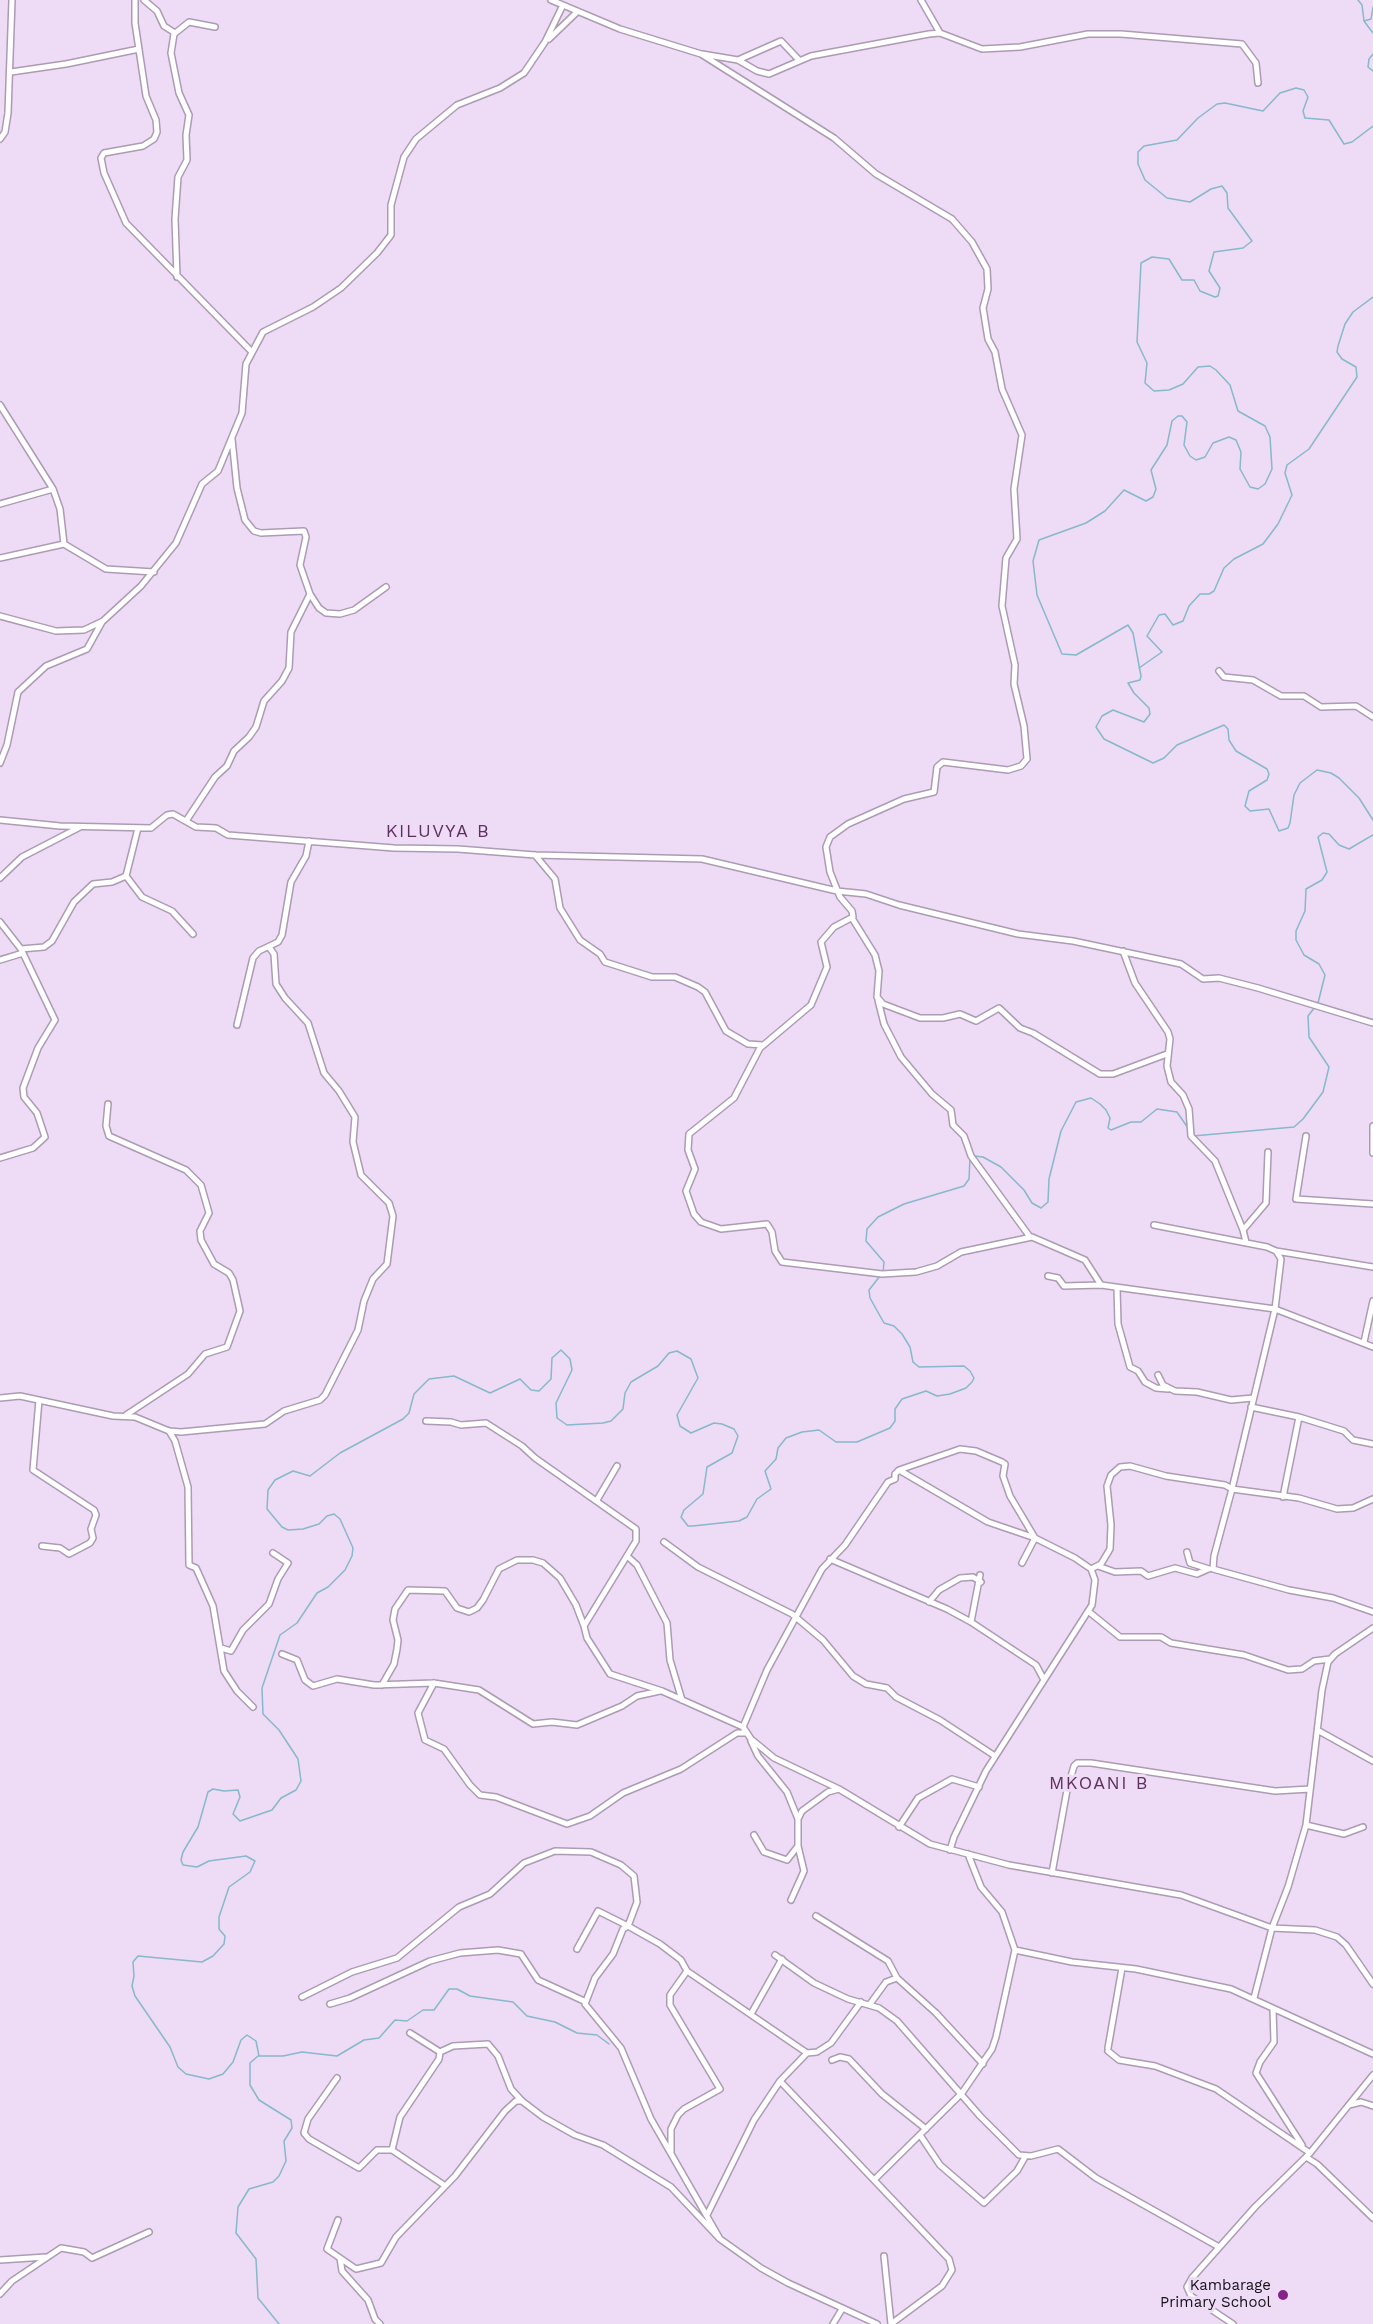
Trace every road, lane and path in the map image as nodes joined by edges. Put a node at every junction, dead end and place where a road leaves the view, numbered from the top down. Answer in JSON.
{"nodes":[{"id":1,"x":12,"y":0,"type":"edge"},
{"id":2,"x":135,"y":0,"type":"edge"},
{"id":3,"x":144,"y":0,"type":"edge"},
{"id":4,"x":551,"y":0,"type":"edge"},
{"id":5,"x":921,"y":0,"type":"edge"},
{"id":6,"x":562,"y":7,"type":"junction"},
{"id":7,"x":576,"y":12,"type":"junction"},
{"id":8,"x":215,"y":27,"type":"dead end"},
{"id":9,"x":175,"y":33,"type":"junction"},
{"id":10,"x":940,"y":33,"type":"junction"},
{"id":11,"x":545,"y":42,"type":"junction"},
{"id":12,"x":139,"y":49,"type":"junction"},
{"id":13,"x":701,"y":54,"type":"junction"},
{"id":14,"x":738,"y":60,"type":"junction"},
{"id":15,"x":799,"y":60,"type":"junction"},
{"id":16,"x":11,"y":72,"type":"junction"},
{"id":17,"x":1258,"y":83,"type":"dead end"},
{"id":18,"x":0,"y":139,"type":"edge"},
{"id":19,"x":177,"y":277,"type":"junction"},
{"id":20,"x":251,"y":351,"type":"junction"},
{"id":21,"x":0,"y":405,"type":"edge"},
{"id":22,"x":2,"y":411,"type":"edge"},
{"id":23,"x":232,"y":438,"type":"junction"},
{"id":24,"x":53,"y":489,"type":"junction"},
{"id":25,"x":0,"y":504,"type":"edge"},
{"id":26,"x":64,"y":544,"type":"junction"},
{"id":27,"x":0,"y":558,"type":"edge"},
{"id":28,"x":154,"y":572,"type":"junction"},
{"id":29,"x":386,"y":587,"type":"dead end"},
{"id":30,"x":310,"y":594,"type":"junction"},
{"id":31,"x":0,"y":616,"type":"edge"},
{"id":32,"x":103,"y":621,"type":"junction"},
{"id":33,"x":1219,"y":671,"type":"dead end"},
{"id":34,"x":1373,"y":717,"type":"edge"},
{"id":35,"x":0,"y":763,"type":"edge"},
{"id":36,"x":0,"y":820,"type":"edge"},
{"id":37,"x":186,"y":821,"type":"junction"},
{"id":38,"x":81,"y":826,"type":"junction"},
{"id":39,"x":138,"y":828,"type":"junction"},
{"id":40,"x":309,"y":841,"type":"junction"},
{"id":41,"x":534,"y":855,"type":"junction"},
{"id":42,"x":126,"y":876,"type":"junction"},
{"id":43,"x":0,"y":878,"type":"edge"},
{"id":44,"x":838,"y":891,"type":"junction"},
{"id":45,"x":852,"y":918,"type":"junction"},
{"id":46,"x":0,"y":922,"type":"edge"},
{"id":47,"x":193,"y":934,"type":"dead end"},
{"id":48,"x":269,"y":947,"type":"junction"},
{"id":49,"x":22,"y":951,"type":"junction"},
{"id":50,"x":1124,"y":951,"type":"junction"},
{"id":51,"x":0,"y":960,"type":"edge"},
{"id":52,"x":878,"y":1000,"type":"junction"},
{"id":53,"x":1373,"y":1023,"type":"edge"},
{"id":54,"x":237,"y":1025,"type":"dead end"},
{"id":55,"x":763,"y":1045,"type":"junction"},
{"id":56,"x":1167,"y":1054,"type":"junction"},
{"id":57,"x":108,"y":1104,"type":"dead end"},
{"id":58,"x":1373,"y":1126,"type":"edge"},
{"id":59,"x":1306,"y":1136,"type":"dead end"},
{"id":60,"x":1268,"y":1152,"type":"dead end"},
{"id":61,"x":1373,"y":1153,"type":"edge"},
{"id":62,"x":0,"y":1158,"type":"edge"},
{"id":63,"x":1373,"y":1204,"type":"edge"},
{"id":64,"x":1154,"y":1225,"type":"dead end"},
{"id":65,"x":1243,"y":1230,"type":"junction"},
{"id":66,"x":1030,"y":1237,"type":"junction"},
{"id":67,"x":1246,"y":1242,"type":"junction"},
{"id":68,"x":1276,"y":1251,"type":"junction"},
{"id":69,"x":1373,"y":1267,"type":"edge"},
{"id":70,"x":1048,"y":1276,"type":"dead end"},
{"id":71,"x":1101,"y":1285,"type":"junction"},
{"id":72,"x":1117,"y":1288,"type":"junction"},
{"id":73,"x":1373,"y":1301,"type":"edge"},
{"id":74,"x":1275,"y":1309,"type":"junction"},
{"id":75,"x":1364,"y":1342,"type":"junction"},
{"id":76,"x":1373,"y":1347,"type":"edge"},
{"id":77,"x":1158,"y":1375,"type":"dead end"},
{"id":78,"x":1168,"y":1389,"type":"junction"},
{"id":79,"x":0,"y":1398,"type":"edge"},
{"id":80,"x":1253,"y":1398,"type":"junction"},
{"id":81,"x":39,"y":1401,"type":"junction"},
{"id":82,"x":1251,"y":1407,"type":"junction"},
{"id":83,"x":126,"y":1415,"type":"junction"},
{"id":84,"x":1299,"y":1417,"type":"junction"},
{"id":85,"x":426,"y":1421,"type":"dead end"},
{"id":86,"x":169,"y":1431,"type":"junction"},
{"id":87,"x":1373,"y":1444,"type":"edge"},
{"id":88,"x":617,"y":1466,"type":"dead end"},
{"id":89,"x":899,"y":1470,"type":"junction"},
{"id":90,"x":1232,"y":1489,"type":"junction"},
{"id":91,"x":1283,"y":1497,"type":"junction"},
{"id":92,"x":1373,"y":1499,"type":"edge"},
{"id":93,"x":597,"y":1500,"type":"junction"},
{"id":94,"x":1035,"y":1538,"type":"junction"},
{"id":95,"x":664,"y":1542,"type":"dead end"},
{"id":96,"x":42,"y":1546,"type":"dead end"},
{"id":97,"x":1187,"y":1552,"type":"dead end"},
{"id":98,"x":273,"y":1553,"type":"dead end"},
{"id":99,"x":627,"y":1556,"type":"junction"},
{"id":100,"x":830,"y":1559,"type":"junction"},
{"id":101,"x":1022,"y":1563,"type":"dead end"},
{"id":102,"x":1098,"y":1566,"type":"junction"},
{"id":103,"x":1091,"y":1569,"type":"junction"},
{"id":104,"x":1211,"y":1569,"type":"junction"},
{"id":105,"x":980,"y":1575,"type":"dead end"},
{"id":106,"x":981,"y":1582,"type":"junction"},
{"id":107,"x":929,"y":1602,"type":"junction"},
{"id":108,"x":1088,"y":1611,"type":"junction"},
{"id":109,"x":1373,"y":1612,"type":"edge"},
{"id":110,"x":796,"y":1619,"type":"junction"},
{"id":111,"x":970,"y":1622,"type":"junction"},
{"id":112,"x":584,"y":1626,"type":"junction"},
{"id":113,"x":1373,"y":1628,"type":"edge"},
{"id":114,"x":220,"y":1648,"type":"junction"},
{"id":115,"x":282,"y":1654,"type":"dead end"},
{"id":116,"x":1330,"y":1659,"type":"junction"},
{"id":117,"x":1043,"y":1678,"type":"junction"},
{"id":118,"x":434,"y":1683,"type":"junction"},
{"id":119,"x":382,"y":1685,"type":"junction"},
{"id":120,"x":662,"y":1691,"type":"junction"},
{"id":121,"x":682,"y":1700,"type":"junction"},
{"id":122,"x":253,"y":1707,"type":"dead end"},
{"id":123,"x":744,"y":1730,"type":"junction"},
{"id":124,"x":1319,"y":1731,"type":"junction"},
{"id":125,"x":751,"y":1739,"type":"junction"},
{"id":126,"x":995,"y":1756,"type":"junction"},
{"id":127,"x":1373,"y":1761,"type":"edge"},
{"id":128,"x":979,"y":1787,"type":"junction"},
{"id":129,"x":840,"y":1789,"type":"junction"},
{"id":130,"x":1310,"y":1789,"type":"junction"},
{"id":131,"x":798,"y":1819,"type":"junction"},
{"id":132,"x":1306,"y":1825,"type":"junction"},
{"id":133,"x":899,"y":1827,"type":"junction"},
{"id":134,"x":1363,"y":1827,"type":"dead end"},
{"id":135,"x":754,"y":1835,"type":"dead end"},
{"id":136,"x":798,"y":1846,"type":"junction"},
{"id":137,"x":950,"y":1850,"type":"junction"},
{"id":138,"x":968,"y":1854,"type":"junction"},
{"id":139,"x":1052,"y":1873,"type":"junction"},
{"id":140,"x":791,"y":1900,"type":"dead end"},
{"id":141,"x":816,"y":1916,"type":"dead end"},
{"id":142,"x":628,"y":1926,"type":"junction"},
{"id":143,"x":1272,"y":1928,"type":"junction"},
{"id":144,"x":577,"y":1949,"type":"dead end"},
{"id":145,"x":1015,"y":1950,"type":"junction"},
{"id":146,"x":776,"y":1955,"type":"dead end"},
{"id":147,"x":782,"y":1959,"type":"junction"},
{"id":148,"x":1122,"y":1968,"type":"junction"},
{"id":149,"x":687,"y":1971,"type":"junction"},
{"id":150,"x":897,"y":1978,"type":"junction"},
{"id":151,"x":1373,"y":1984,"type":"edge"},
{"id":152,"x":302,"y":1997,"type":"dead end"},
{"id":153,"x":1254,"y":1998,"type":"junction"},
{"id":154,"x":584,"y":2001,"type":"junction"},
{"id":155,"x":861,"y":2001,"type":"junction"},
{"id":156,"x":330,"y":2004,"type":"dead end"},
{"id":157,"x":870,"y":2004,"type":"junction"},
{"id":158,"x":1273,"y":2009,"type":"junction"},
{"id":159,"x":751,"y":2014,"type":"junction"},
{"id":160,"x":410,"y":2033,"type":"dead end"},
{"id":161,"x":440,"y":2052,"type":"junction"},
{"id":162,"x":807,"y":2053,"type":"junction"},
{"id":163,"x":1373,"y":2054,"type":"edge"},
{"id":164,"x":832,"y":2060,"type":"dead end"},
{"id":165,"x":983,"y":2064,"type":"junction"},
{"id":166,"x":1373,"y":2075,"type":"edge"},
{"id":167,"x":337,"y":2078,"type":"dead end"},
{"id":168,"x":780,"y":2081,"type":"junction"},
{"id":169,"x":962,"y":2093,"type":"junction"},
{"id":170,"x":522,"y":2101,"type":"junction"},
{"id":171,"x":1349,"y":2105,"type":"junction"},
{"id":172,"x":1373,"y":2106,"type":"edge"},
{"id":173,"x":926,"y":2129,"type":"junction"},
{"id":174,"x":920,"y":2135,"type":"junction"},
{"id":175,"x":1303,"y":2147,"type":"junction"},
{"id":176,"x":392,"y":2150,"type":"junction"},
{"id":177,"x":671,"y":2152,"type":"junction"},
{"id":178,"x":1308,"y":2155,"type":"junction"},
{"id":179,"x":1025,"y":2157,"type":"junction"},
{"id":180,"x":875,"y":2179,"type":"junction"},
{"id":181,"x":444,"y":2185,"type":"junction"},
{"id":182,"x":707,"y":2215,"type":"junction"},
{"id":183,"x":1373,"y":2218,"type":"edge"},
{"id":184,"x":338,"y":2220,"type":"dead end"},
{"id":185,"x":149,"y":2232,"type":"dead end"},
{"id":186,"x":720,"y":2239,"type":"junction"},
{"id":187,"x":1219,"y":2247,"type":"junction"},
{"id":188,"x":884,"y":2256,"type":"dead end"},
{"id":189,"x":47,"y":2258,"type":"junction"},
{"id":190,"x":340,"y":2258,"type":"junction"},
{"id":191,"x":0,"y":2260,"type":"edge"},
{"id":192,"x":0,"y":2294,"type":"edge"},
{"id":193,"x":842,"y":2309,"type":"junction"},
{"id":194,"x":380,"y":2324,"type":"edge"},
{"id":195,"x":833,"y":2324,"type":"edge"},
{"id":196,"x":877,"y":2324,"type":"edge"},
{"id":197,"x":891,"y":2324,"type":"edge"},
{"id":198,"x":1233,"y":2324,"type":"edge"}],
"edges":[{"from":1,"to":16,"type":"street"},
{"from":2,"to":12,"type":"street"},
{"from":3,"to":9,"type":"street"},
{"from":4,"to":6,"type":"street"},
{"from":5,"to":10,"type":"street"},
{"from":6,"to":7,"type":"street"},
{"from":6,"to":11,"type":"street"},
{"from":7,"to":11,"type":"street"},
{"from":7,"to":13,"type":"street"},
{"from":8,"to":9,"type":"street"},
{"from":9,"to":19,"type":"street"},
{"from":10,"to":15,"type":"street"},
{"from":10,"to":17,"type":"street"},
{"from":11,"to":20,"type":"street"},
{"from":12,"to":16,"type":"street"},
{"from":12,"to":19,"type":"street"},
{"from":13,"to":14,"type":"street"},
{"from":13,"to":44,"type":"street"},
{"from":14,"to":15,"type":"street"},
{"from":14,"to":15,"type":"street"},
{"from":16,"to":18,"type":"street"},
{"from":19,"to":20,"type":"street"},
{"from":20,"to":23,"type":"street"},
{"from":21,"to":22,"type":"street"},
{"from":22,"to":24,"type":"street"},
{"from":23,"to":28,"type":"street"},
{"from":23,"to":30,"type":"street"},
{"from":24,"to":25,"type":"street"},
{"from":24,"to":26,"type":"street"},
{"from":26,"to":27,"type":"street"},
{"from":26,"to":28,"type":"street"},
{"from":28,"to":32,"type":"street"},
{"from":29,"to":30,"type":"street"},
{"from":30,"to":37,"type":"street"},
{"from":31,"to":32,"type":"street"},
{"from":32,"to":35,"type":"street"},
{"from":33,"to":34,"type":"street"},
{"from":36,"to":38,"type":"street"},
{"from":37,"to":39,"type":"street"},
{"from":37,"to":40,"type":"street"},
{"from":38,"to":39,"type":"street"},
{"from":38,"to":43,"type":"street"},
{"from":39,"to":42,"type":"street"},
{"from":40,"to":41,"type":"street"},
{"from":40,"to":48,"type":"street"},
{"from":41,"to":44,"type":"street"},
{"from":41,"to":55,"type":"street"},
{"from":42,"to":47,"type":"street"},
{"from":42,"to":49,"type":"street"},
{"from":44,"to":45,"type":"street"},
{"from":44,"to":50,"type":"street"},
{"from":45,"to":52,"type":"street"},
{"from":45,"to":55,"type":"street"},
{"from":46,"to":49,"type":"street"},
{"from":48,"to":54,"type":"street"},
{"from":48,"to":86,"type":"street"},
{"from":49,"to":51,"type":"street"},
{"from":49,"to":62,"type":"street"},
{"from":50,"to":53,"type":"street"},
{"from":50,"to":56,"type":"street"},
{"from":52,"to":56,"type":"street"},
{"from":52,"to":66,"type":"street"},
{"from":55,"to":66,"type":"street"},
{"from":56,"to":65,"type":"street"},
{"from":57,"to":83,"type":"street"},
{"from":58,"to":61,"type":"street"},
{"from":59,"to":63,"type":"street"},
{"from":60,"to":65,"type":"street"},
{"from":64,"to":67,"type":"street"},
{"from":65,"to":67,"type":"street"},
{"from":66,"to":71,"type":"street"},
{"from":67,"to":68,"type":"street"},
{"from":68,"to":69,"type":"street"},
{"from":68,"to":74,"type":"street"},
{"from":70,"to":71,"type":"street"},
{"from":71,"to":72,"type":"street"},
{"from":72,"to":74,"type":"street"},
{"from":72,"to":78,"type":"street"},
{"from":73,"to":75,"type":"street"},
{"from":74,"to":75,"type":"street"},
{"from":74,"to":80,"type":"street"},
{"from":75,"to":76,"type":"street"},
{"from":77,"to":78,"type":"street"},
{"from":78,"to":80,"type":"street"},
{"from":79,"to":81,"type":"street"},
{"from":80,"to":82,"type":"street"},
{"from":81,"to":83,"type":"street"},
{"from":81,"to":96,"type":"street"},
{"from":82,"to":84,"type":"street"},
{"from":82,"to":90,"type":"street"},
{"from":83,"to":86,"type":"street"},
{"from":84,"to":87,"type":"street"},
{"from":84,"to":91,"type":"street"},
{"from":85,"to":93,"type":"street"},
{"from":86,"to":114,"type":"street"},
{"from":88,"to":93,"type":"street"},
{"from":89,"to":94,"type":"street"},
{"from":89,"to":94,"type":"street"},
{"from":89,"to":100,"type":"street"},
{"from":90,"to":91,"type":"street"},
{"from":90,"to":102,"type":"street"},
{"from":90,"to":104,"type":"street"},
{"from":91,"to":92,"type":"street"},
{"from":93,"to":99,"type":"street"},
{"from":94,"to":101,"type":"street"},
{"from":94,"to":103,"type":"street"},
{"from":95,"to":110,"type":"street"},
{"from":97,"to":104,"type":"street"},
{"from":98,"to":114,"type":"street"},
{"from":99,"to":112,"type":"street"},
{"from":99,"to":121,"type":"street"},
{"from":100,"to":107,"type":"street"},
{"from":100,"to":110,"type":"street"},
{"from":102,"to":103,"type":"street"},
{"from":102,"to":104,"type":"street"},
{"from":103,"to":108,"type":"street"},
{"from":104,"to":109,"type":"street"},
{"from":105,"to":106,"type":"street"},
{"from":106,"to":107,"type":"street"},
{"from":106,"to":111,"type":"street"},
{"from":107,"to":111,"type":"street"},
{"from":108,"to":116,"type":"street"},
{"from":108,"to":117,"type":"street"},
{"from":110,"to":123,"type":"street"},
{"from":110,"to":126,"type":"street"},
{"from":111,"to":117,"type":"street"},
{"from":112,"to":119,"type":"street"},
{"from":112,"to":120,"type":"street"},
{"from":113,"to":116,"type":"street"},
{"from":114,"to":122,"type":"street"},
{"from":115,"to":119,"type":"street"},
{"from":116,"to":124,"type":"street"},
{"from":117,"to":126,"type":"street"},
{"from":118,"to":119,"type":"street"},
{"from":118,"to":120,"type":"street"},
{"from":118,"to":123,"type":"street"},
{"from":120,"to":121,"type":"street"},
{"from":121,"to":123,"type":"street"},
{"from":123,"to":125,"type":"street"},
{"from":124,"to":127,"type":"street"},
{"from":124,"to":130,"type":"street"},
{"from":125,"to":129,"type":"street"},
{"from":125,"to":131,"type":"street"},
{"from":126,"to":128,"type":"street"},
{"from":128,"to":133,"type":"street"},
{"from":128,"to":137,"type":"street"},
{"from":129,"to":131,"type":"street"},
{"from":129,"to":133,"type":"street"},
{"from":130,"to":132,"type":"street"},
{"from":130,"to":139,"type":"street"},
{"from":131,"to":136,"type":"street"},
{"from":132,"to":134,"type":"street"},
{"from":132,"to":143,"type":"street"},
{"from":133,"to":137,"type":"street"},
{"from":135,"to":136,"type":"street"},
{"from":136,"to":140,"type":"street"},
{"from":137,"to":138,"type":"street"},
{"from":138,"to":139,"type":"street"},
{"from":138,"to":145,"type":"street"},
{"from":139,"to":143,"type":"street"},
{"from":141,"to":150,"type":"street"},
{"from":142,"to":144,"type":"street"},
{"from":142,"to":149,"type":"street"},
{"from":142,"to":152,"type":"street"},
{"from":142,"to":154,"type":"street"},
{"from":143,"to":151,"type":"street"},
{"from":143,"to":153,"type":"street"},
{"from":145,"to":148,"type":"street"},
{"from":145,"to":165,"type":"street"},
{"from":146,"to":147,"type":"street"},
{"from":147,"to":155,"type":"street"},
{"from":147,"to":159,"type":"street"},
{"from":148,"to":153,"type":"street"},
{"from":148,"to":175,"type":"street"},
{"from":149,"to":159,"type":"street"},
{"from":149,"to":177,"type":"street"},
{"from":150,"to":157,"type":"street"},
{"from":150,"to":165,"type":"street"},
{"from":153,"to":158,"type":"street"},
{"from":154,"to":156,"type":"street"},
{"from":154,"to":177,"type":"street"},
{"from":155,"to":157,"type":"street"},
{"from":155,"to":162,"type":"street"},
{"from":157,"to":169,"type":"street"},
{"from":158,"to":163,"type":"street"},
{"from":158,"to":175,"type":"street"},
{"from":159,"to":162,"type":"street"},
{"from":160,"to":161,"type":"street"},
{"from":161,"to":170,"type":"street"},
{"from":161,"to":176,"type":"street"},
{"from":162,"to":168,"type":"street"},
{"from":164,"to":173,"type":"street"},
{"from":165,"to":169,"type":"street"},
{"from":166,"to":171,"type":"street"},
{"from":167,"to":176,"type":"street"},
{"from":168,"to":180,"type":"street"},
{"from":168,"to":182,"type":"street"},
{"from":169,"to":173,"type":"street"},
{"from":169,"to":179,"type":"street"},
{"from":170,"to":181,"type":"street"},
{"from":170,"to":186,"type":"street"},
{"from":171,"to":172,"type":"street"},
{"from":171,"to":178,"type":"street"},
{"from":173,"to":174,"type":"street"},
{"from":174,"to":179,"type":"street"},
{"from":174,"to":180,"type":"street"},
{"from":175,"to":178,"type":"street"},
{"from":176,"to":181,"type":"street"},
{"from":177,"to":182,"type":"street"},
{"from":178,"to":183,"type":"street"},
{"from":178,"to":187,"type":"street"},
{"from":179,"to":187,"type":"street"},
{"from":180,"to":197,"type":"street"},
{"from":181,"to":190,"type":"street"},
{"from":182,"to":186,"type":"street"},
{"from":184,"to":190,"type":"street"},
{"from":185,"to":189,"type":"street"},
{"from":186,"to":193,"type":"street"},
{"from":187,"to":198,"type":"street"},
{"from":188,"to":197,"type":"street"},
{"from":189,"to":191,"type":"street"},
{"from":189,"to":192,"type":"street"},
{"from":190,"to":194,"type":"street"},
{"from":193,"to":195,"type":"street"},
{"from":193,"to":196,"type":"street"}]}
